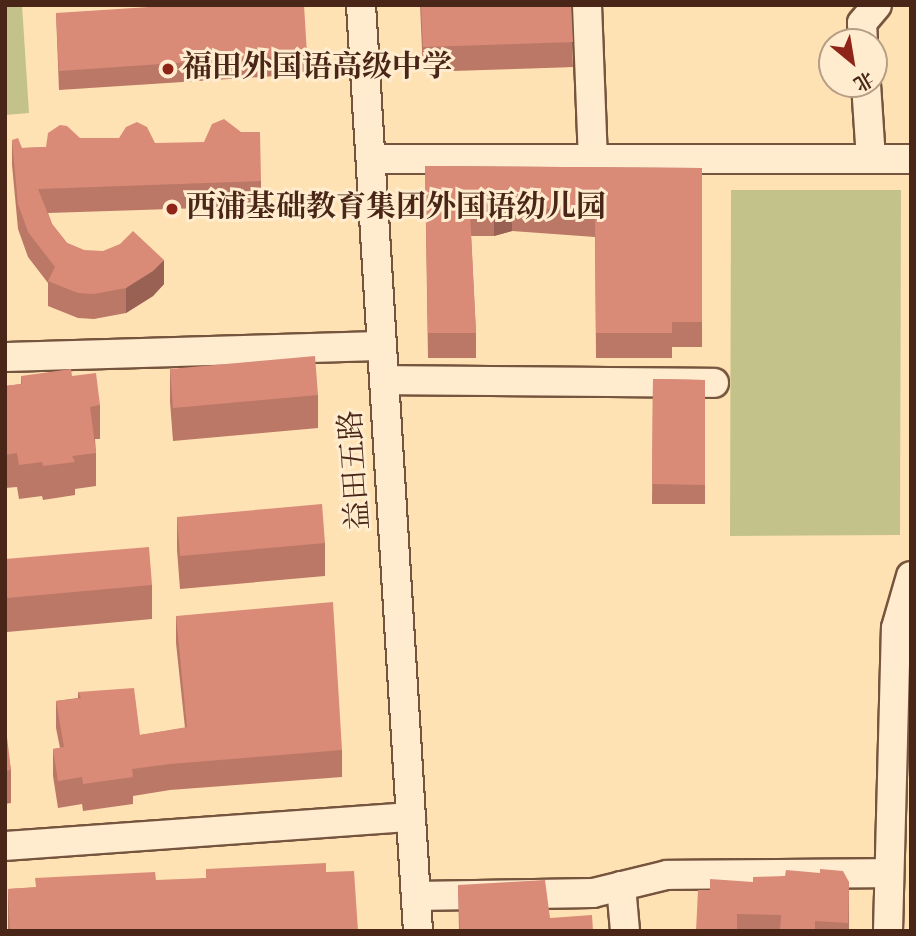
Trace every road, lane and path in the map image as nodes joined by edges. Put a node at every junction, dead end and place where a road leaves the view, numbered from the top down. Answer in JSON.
{"nodes":[{"id":1,"x":361,"y":5,"type":"edge"},
{"id":2,"x":587,"y":5,"type":"edge"},
{"id":3,"x":877,"y":5,"type":"edge"},
{"id":4,"x":862,"y":28,"type":"edge"},
{"id":5,"x":867,"y":98,"type":"edge"},
{"id":6,"x":371,"y":159,"type":"junction"},
{"id":7,"x":593,"y":159,"type":"junction"},
{"id":8,"x":871,"y":159,"type":"junction"},
{"id":9,"x":911,"y":159,"type":"edge"},
{"id":10,"x":383,"y":346,"type":"junction"},
{"id":11,"x":6,"y":351,"type":"edge"},
{"id":12,"x":384,"y":380,"type":"junction"},
{"id":13,"x":714,"y":383,"type":"dead end"},
{"id":14,"x":911,"y":576,"type":"edge"},
{"id":15,"x":411,"y":817,"type":"junction"},
{"id":16,"x":5,"y":846,"type":"edge"},
{"id":17,"x":888,"y":873,"type":"junction"},
{"id":18,"x":621,"y":886,"type":"junction"},
{"id":19,"x":416,"y":896,"type":"junction"},
{"id":20,"x":418,"y":931,"type":"edge"},
{"id":21,"x":625,"y":931,"type":"edge"},
{"id":22,"x":888,"y":931,"type":"edge"}],
"edges":[{"from":1,"to":6,"type":"street","name":"益田五路"},
{"from":2,"to":7,"type":"street"},
{"from":3,"to":4,"type":"street"},
{"from":5,"to":8,"type":"street"},
{"from":6,"to":7,"type":"street"},
{"from":6,"to":10,"type":"street","name":"益田五路"},
{"from":7,"to":8,"type":"street"},
{"from":8,"to":9,"type":"street"},
{"from":10,"to":11,"type":"street"},
{"from":10,"to":12,"type":"street","name":"益田五路"},
{"from":12,"to":13,"type":"street"},
{"from":12,"to":15,"type":"street","name":"益田五路"},
{"from":14,"to":17,"type":"street"},
{"from":15,"to":16,"type":"street"},
{"from":15,"to":19,"type":"street","name":"益田五路"},
{"from":17,"to":18,"type":"street"},
{"from":17,"to":22,"type":"street"},
{"from":18,"to":19,"type":"street"},
{"from":18,"to":21,"type":"street"},
{"from":19,"to":20,"type":"street","name":"益田五路"}]}
